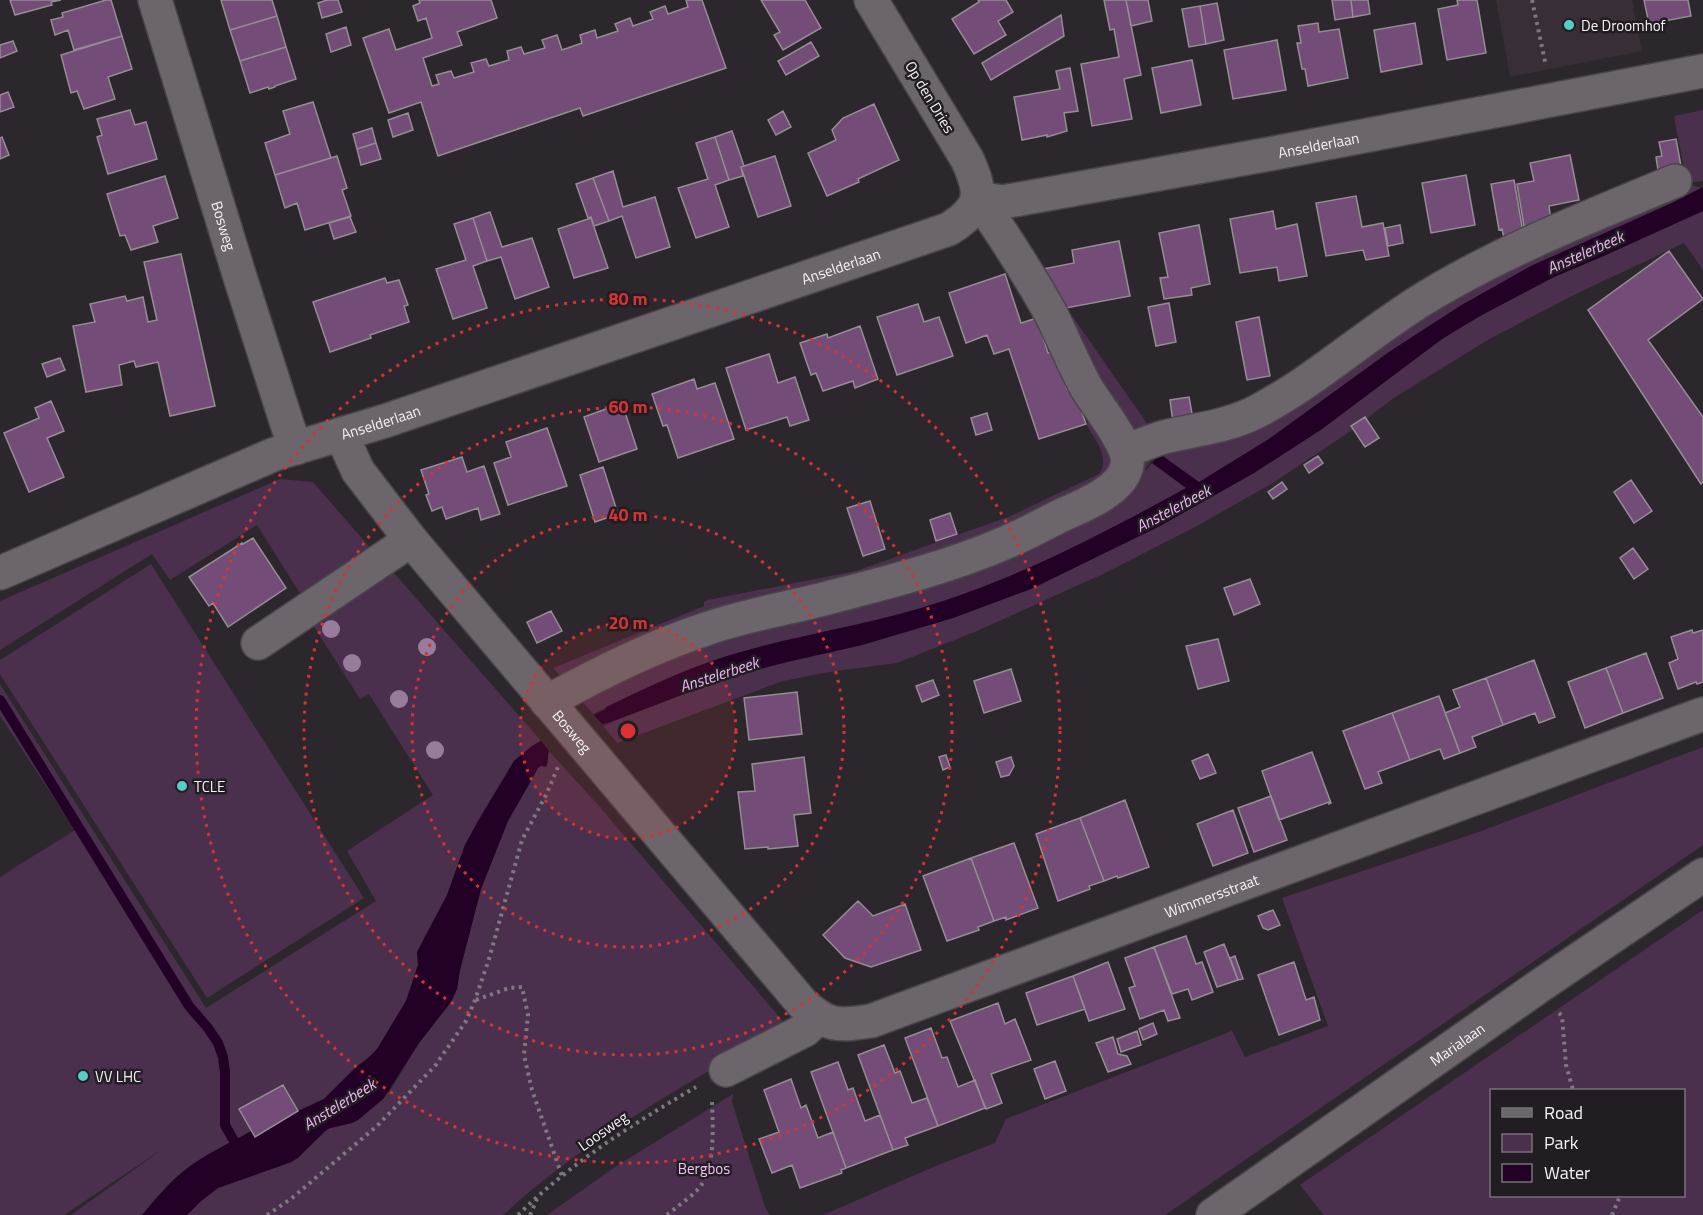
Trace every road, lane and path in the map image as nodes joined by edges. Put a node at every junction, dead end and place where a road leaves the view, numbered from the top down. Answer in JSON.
{"nodes":[{"id":1,"x":155,"y":0,"type":"edge"},
{"id":2,"x":871,"y":0,"type":"edge"},
{"id":3,"x":1532,"y":0,"type":"edge"},
{"id":4,"x":1703,"y":71,"type":"edge"},
{"id":5,"x":1552,"y":100,"type":"junction"},
{"id":6,"x":1676,"y":180,"type":"dead end"},
{"id":7,"x":978,"y":198,"type":"junction"},
{"id":8,"x":341,"y":434,"type":"junction"},
{"id":9,"x":296,"y":448,"type":"junction"},
{"id":10,"x":1126,"y":451,"type":"junction"},
{"id":11,"x":411,"y":540,"type":"junction"},
{"id":12,"x":0,"y":573,"type":"edge"},
{"id":13,"x":258,"y":643,"type":"dead end"},
{"id":14,"x":548,"y":702,"type":"junction"},
{"id":15,"x":1703,"y":714,"type":"edge"},
{"id":16,"x":559,"y":763,"type":"dead end"},
{"id":17,"x":1703,"y":875,"type":"edge"},
{"id":18,"x":1538,"y":987,"type":"junction"},
{"id":19,"x":475,"y":1000,"type":"junction"},
{"id":20,"x":818,"y":1018,"type":"junction"},
{"id":21,"x":718,"y":1074,"type":"junction"},
{"id":22,"x":1573,"y":1089,"type":"edge"},
{"id":23,"x":561,"y":1176,"type":"junction"},
{"id":24,"x":538,"y":1195,"type":"junction"},
{"id":25,"x":1620,"y":1197,"type":"edge"},
{"id":26,"x":267,"y":1215,"type":"edge"},
{"id":27,"x":518,"y":1215,"type":"edge"},
{"id":28,"x":530,"y":1215,"type":"edge"},
{"id":29,"x":667,"y":1215,"type":"edge"},
{"id":30,"x":1214,"y":1215,"type":"edge"},
{"id":31,"x":1612,"y":1215,"type":"edge"}],
"edges":[{"from":1,"to":9,"type":"street","name":"Bosweg"},
{"from":2,"to":7,"type":"street","name":"Op den Dries"},
{"from":3,"to":5,"type":"path"},
{"from":4,"to":5,"type":"street","name":"Anselderlaan"},
{"from":5,"to":7,"type":"street","name":"Anselderlaan"},
{"from":6,"to":10,"type":"street"},
{"from":7,"to":8,"type":"street","name":"Anselderlaan"},
{"from":7,"to":10,"type":"street"},
{"from":8,"to":9,"type":"street","name":"Anselderlaan"},
{"from":8,"to":11,"type":"street","name":"Bosweg"},
{"from":9,"to":12,"type":"street","name":"Anselderlaan"},
{"from":10,"to":14,"type":"street"},
{"from":11,"to":13,"type":"street"},
{"from":11,"to":14,"type":"street","name":"Bosweg"},
{"from":14,"to":20,"type":"street","name":"Bosweg"},
{"from":15,"to":20,"type":"street","name":"Wimmersstraat"},
{"from":16,"to":19,"type":"path"},
{"from":17,"to":18,"type":"street","name":"Marialaan"},
{"from":18,"to":22,"type":"path"},
{"from":18,"to":30,"type":"street","name":"Marialaan"},
{"from":19,"to":23,"type":"path"},
{"from":19,"to":26,"type":"path"},
{"from":20,"to":21,"type":"street"},
{"from":21,"to":23,"type":"path","name":"Loosweg"},
{"from":21,"to":29,"type":"path"},
{"from":23,"to":24,"type":"path","name":"Loosweg"},
{"from":24,"to":27,"type":"path","name":"Loosweg"},
{"from":24,"to":28,"type":"path"},
{"from":25,"to":31,"type":"path"}]}
